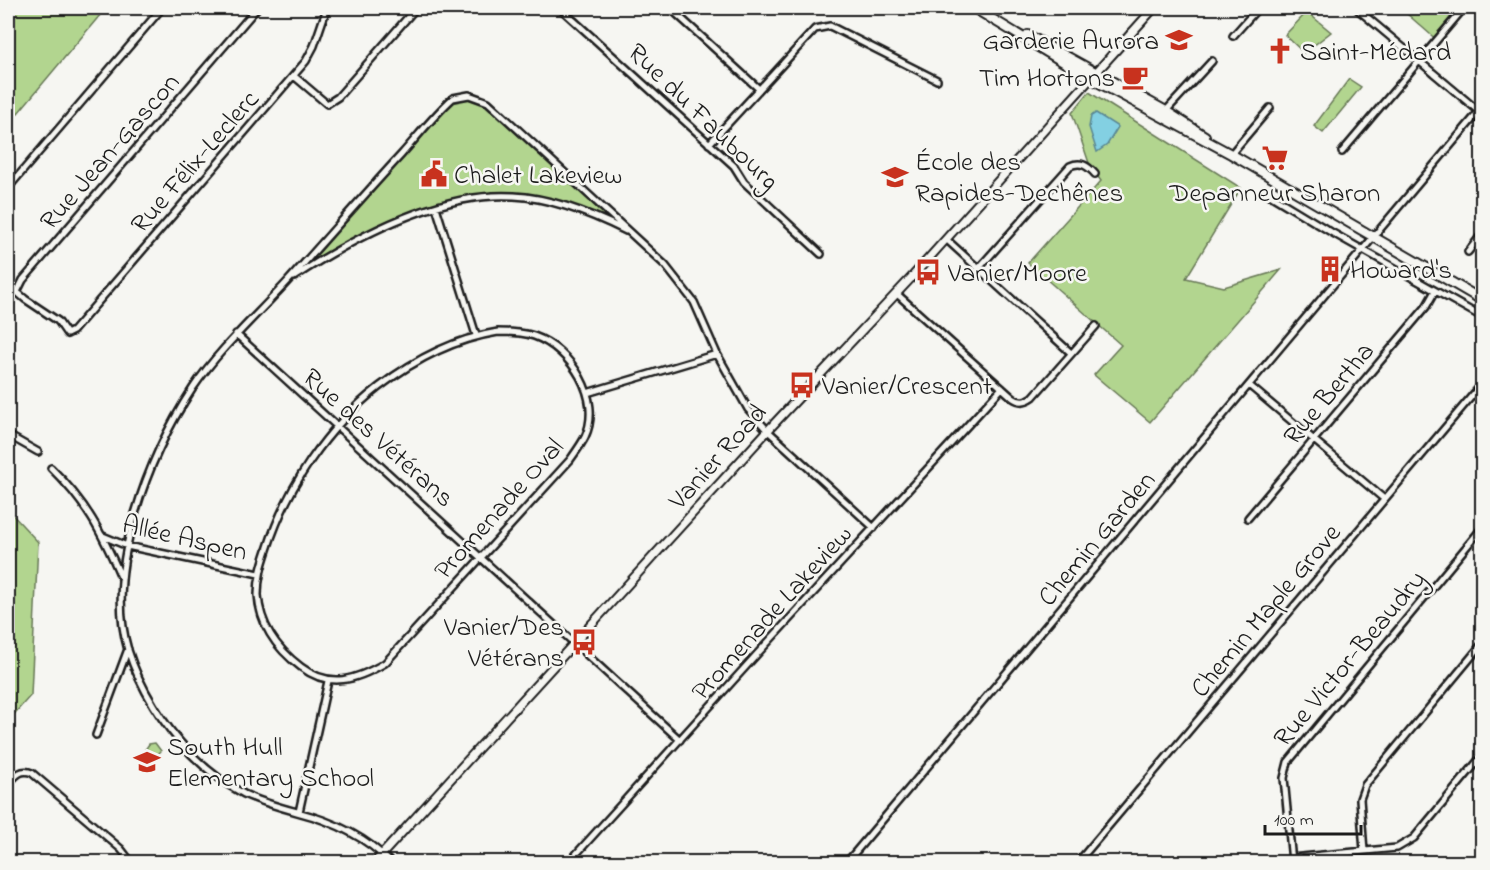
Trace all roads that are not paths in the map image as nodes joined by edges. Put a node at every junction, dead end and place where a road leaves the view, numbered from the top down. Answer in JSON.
{"nodes":[{"id":1,"x":162,"y":8,"type":"edge"},
{"id":2,"x":257,"y":8,"type":"edge"},
{"id":3,"x":327,"y":8,"type":"edge"},
{"id":4,"x":416,"y":8,"type":"edge"},
{"id":5,"x":560,"y":8,"type":"edge"},
{"id":6,"x":670,"y":8,"type":"edge"},
{"id":7,"x":974,"y":8,"type":"edge"},
{"id":8,"x":1154,"y":8,"type":"edge"},
{"id":9,"x":1258,"y":8,"type":"edge"},
{"id":10,"x":1464,"y":8,"type":"edge"},
{"id":11,"x":1360,"y":9,"type":"edge"},
{"id":12,"x":1233,"y":36,"type":"dead end"},
{"id":13,"x":1212,"y":61,"type":"dead end"},
{"id":14,"x":1419,"y":61,"type":"junction"},
{"id":15,"x":294,"y":76,"type":"junction"},
{"id":16,"x":1093,"y":76,"type":"junction"},
{"id":17,"x":937,"y":80,"type":"dead end"},
{"id":18,"x":759,"y":89,"type":"junction"},
{"id":19,"x":1270,"y":108,"type":"dead end"},
{"id":20,"x":1482,"y":111,"type":"edge"},
{"id":21,"x":1163,"y":114,"type":"junction"},
{"id":22,"x":709,"y":144,"type":"junction"},
{"id":23,"x":1342,"y":152,"type":"dead end"},
{"id":24,"x":1231,"y":154,"type":"junction"},
{"id":25,"x":1095,"y":174,"type":"dead end"},
{"id":26,"x":8,"y":188,"type":"edge"},
{"id":27,"x":1265,"y":192,"type":"dead end"},
{"id":28,"x":436,"y":207,"type":"junction"},
{"id":29,"x":1482,"y":234,"type":"edge"},
{"id":30,"x":633,"y":235,"type":"junction"},
{"id":31,"x":946,"y":239,"type":"junction"},
{"id":32,"x":1374,"y":239,"type":"junction"},
{"id":33,"x":1365,"y":250,"type":"junction"},
{"id":34,"x":1468,"y":252,"type":"dead end"},
{"id":35,"x":821,"y":254,"type":"dead end"},
{"id":36,"x":979,"y":268,"type":"junction"},
{"id":37,"x":287,"y":282,"type":"junction"},
{"id":38,"x":1435,"y":291,"type":"junction"},
{"id":39,"x":897,"y":294,"type":"junction"},
{"id":40,"x":1482,"y":300,"type":"edge"},
{"id":41,"x":1482,"y":317,"type":"edge"},
{"id":42,"x":1096,"y":326,"type":"dead end"},
{"id":43,"x":73,"y":331,"type":"joint"},
{"id":44,"x":236,"y":334,"type":"junction"},
{"id":45,"x":476,"y":335,"type":"junction"},
{"id":46,"x":1071,"y":352,"type":"junction"},
{"id":47,"x":717,"y":354,"type":"junction"},
{"id":48,"x":1482,"y":384,"type":"edge"},
{"id":49,"x":1250,"y":386,"type":"junction"},
{"id":50,"x":1002,"y":388,"type":"junction"},
{"id":51,"x":587,"y":393,"type":"junction"},
{"id":52,"x":337,"y":426,"type":"junction"},
{"id":53,"x":768,"y":431,"type":"junction"},
{"id":54,"x":8,"y":435,"type":"edge"},
{"id":55,"x":1314,"y":440,"type":"junction"},
{"id":56,"x":38,"y":452,"type":"dead end"},
{"id":57,"x":51,"y":468,"type":"dead end"},
{"id":58,"x":1384,"y":499,"type":"junction"},
{"id":59,"x":1248,"y":518,"type":"dead end"},
{"id":60,"x":874,"y":528,"type":"junction"},
{"id":61,"x":1482,"y":528,"type":"edge"},
{"id":62,"x":103,"y":536,"type":"junction"},
{"id":63,"x":127,"y":546,"type":"junction"},
{"id":64,"x":481,"y":557,"type":"junction"},
{"id":65,"x":259,"y":574,"type":"junction"},
{"id":66,"x":122,"y":578,"type":"junction"},
{"id":67,"x":576,"y":644,"type":"junction"},
{"id":68,"x":1482,"y":644,"type":"edge"},
{"id":69,"x":128,"y":649,"type":"junction"},
{"id":70,"x":328,"y":681,"type":"junction"},
{"id":71,"x":96,"y":735,"type":"dead end"},
{"id":72,"x":680,"y":740,"type":"junction"},
{"id":73,"x":1482,"y":756,"type":"edge"},
{"id":74,"x":8,"y":784,"type":"edge"},
{"id":75,"x":299,"y":812,"type":"junction"},
{"id":76,"x":1364,"y":851,"type":"junction"},
{"id":77,"x":383,"y":854,"type":"junction"},
{"id":78,"x":8,"y":859,"type":"edge"},
{"id":79,"x":1292,"y":860,"type":"edge"},
{"id":80,"x":12,"y":862,"type":"edge"},
{"id":81,"x":131,"y":862,"type":"edge"},
{"id":82,"x":375,"y":862,"type":"edge"},
{"id":83,"x":390,"y":862,"type":"edge"},
{"id":84,"x":569,"y":862,"type":"edge"},
{"id":85,"x":847,"y":862,"type":"edge"},
{"id":86,"x":1078,"y":862,"type":"edge"}],
"edges":[{"from":1,"to":26,"type":"street"},
{"from":2,"to":43,"type":"street","name":"Rue Jean-Gascon"},
{"from":3,"to":15,"type":"street","name":"Rue Félix-Leclerc"},
{"from":4,"to":15,"type":"street"},
{"from":5,"to":22,"type":"street","name":"Rue du Faubourg"},
{"from":6,"to":18,"type":"street"},
{"from":7,"to":16,"type":"main road"},
{"from":8,"to":16,"type":"street","name":"Vanier Road"},
{"from":9,"to":12,"type":"street"},
{"from":10,"to":14,"type":"street"},
{"from":11,"to":14,"type":"street"},
{"from":13,"to":21,"type":"street"},
{"from":14,"to":20,"type":"street"},
{"from":14,"to":23,"type":"street"},
{"from":15,"to":43,"type":"street","name":"Rue Félix-Leclerc"},
{"from":16,"to":21,"type":"main road"},
{"from":16,"to":31,"type":"street","name":"Vanier Road"},
{"from":17,"to":18,"type":"street"},
{"from":18,"to":22,"type":"street"},
{"from":19,"to":24,"type":"street"},
{"from":20,"to":32,"type":"street","name":"Chemin Garden"},
{"from":21,"to":24,"type":"main road"},
{"from":22,"to":35,"type":"street","name":"Rue du Faubourg"},
{"from":24,"to":32,"type":"main road"},
{"from":25,"to":36,"type":"street"},
{"from":27,"to":33,"type":"street"},
{"from":28,"to":30,"type":"street"},
{"from":28,"to":37,"type":"street"},
{"from":28,"to":45,"type":"street"},
{"from":29,"to":34,"type":"street"},
{"from":30,"to":37,"type":"street"},
{"from":30,"to":47,"type":"street"},
{"from":31,"to":36,"type":"street"},
{"from":31,"to":39,"type":"street","name":"Vanier Road"},
{"from":32,"to":33,"type":"street","name":"Chemin Garden"},
{"from":32,"to":40,"type":"main road"},
{"from":33,"to":38,"type":"street"},
{"from":33,"to":49,"type":"street","name":"Chemin Garden"},
{"from":36,"to":46,"type":"street"},
{"from":37,"to":44,"type":"street"},
{"from":38,"to":41,"type":"street"},
{"from":38,"to":55,"type":"street","name":"Rue Bertha"},
{"from":39,"to":50,"type":"street"},
{"from":39,"to":53,"type":"street","name":"Vanier Road"},
{"from":42,"to":46,"type":"street"},
{"from":44,"to":52,"type":"street","name":"Rue des Vétérans"},
{"from":44,"to":63,"type":"street"},
{"from":45,"to":51,"type":"street","name":"Promenade Oval"},
{"from":45,"to":52,"type":"street","name":"Promenade Oval"},
{"from":46,"to":50,"type":"street"},
{"from":47,"to":51,"type":"street"},
{"from":47,"to":53,"type":"street"},
{"from":48,"to":58,"type":"street","name":"Chemin Maple Grove"},
{"from":49,"to":55,"type":"street"},
{"from":49,"to":85,"type":"street","name":"Chemin Garden"},
{"from":50,"to":60,"type":"street","name":"Promenade Lakeview"},
{"from":51,"to":64,"type":"street","name":"Promenade Oval"},
{"from":52,"to":64,"type":"street","name":"Rue des Vétérans"},
{"from":52,"to":65,"type":"street","name":"Promenade Oval"},
{"from":53,"to":60,"type":"street"},
{"from":53,"to":67,"type":"street","name":"Vanier Road"},
{"from":54,"to":56,"type":"street"},
{"from":55,"to":58,"type":"street"},
{"from":55,"to":59,"type":"street","name":"Rue Bertha"},
{"from":57,"to":62,"type":"street"},
{"from":58,"to":86,"type":"street","name":"Chemin Maple Grove"},
{"from":60,"to":72,"type":"street","name":"Promenade Lakeview"},
{"from":61,"to":79,"type":"street","name":"Rue Victor-Beaudry"},
{"from":62,"to":63,"type":"street","name":"Allée Aspen"},
{"from":62,"to":66,"type":"street"},
{"from":63,"to":65,"type":"street","name":"Allée Aspen"},
{"from":63,"to":66,"type":"street"},
{"from":64,"to":67,"type":"street","name":"Rue des Vétérans"},
{"from":64,"to":70,"type":"street","name":"Promenade Oval"},
{"from":65,"to":70,"type":"street","name":"Promenade Oval"},
{"from":66,"to":69,"type":"street"},
{"from":67,"to":72,"type":"street","name":"Rue des Vétérans"},
{"from":67,"to":77,"type":"street","name":"Vanier Road"},
{"from":68,"to":76,"type":"street"},
{"from":69,"to":71,"type":"street"},
{"from":69,"to":75,"type":"street"},
{"from":70,"to":75,"type":"street"},
{"from":72,"to":84,"type":"street","name":"Promenade Lakeview"},
{"from":73,"to":76,"type":"street"},
{"from":74,"to":81,"type":"street"},
{"from":75,"to":77,"type":"street"},
{"from":76,"to":79,"type":"street"},
{"from":77,"to":82,"type":"street","name":"Vanier Road"},
{"from":77,"to":83,"type":"street"},
{"from":78,"to":80,"type":"street"}]}
